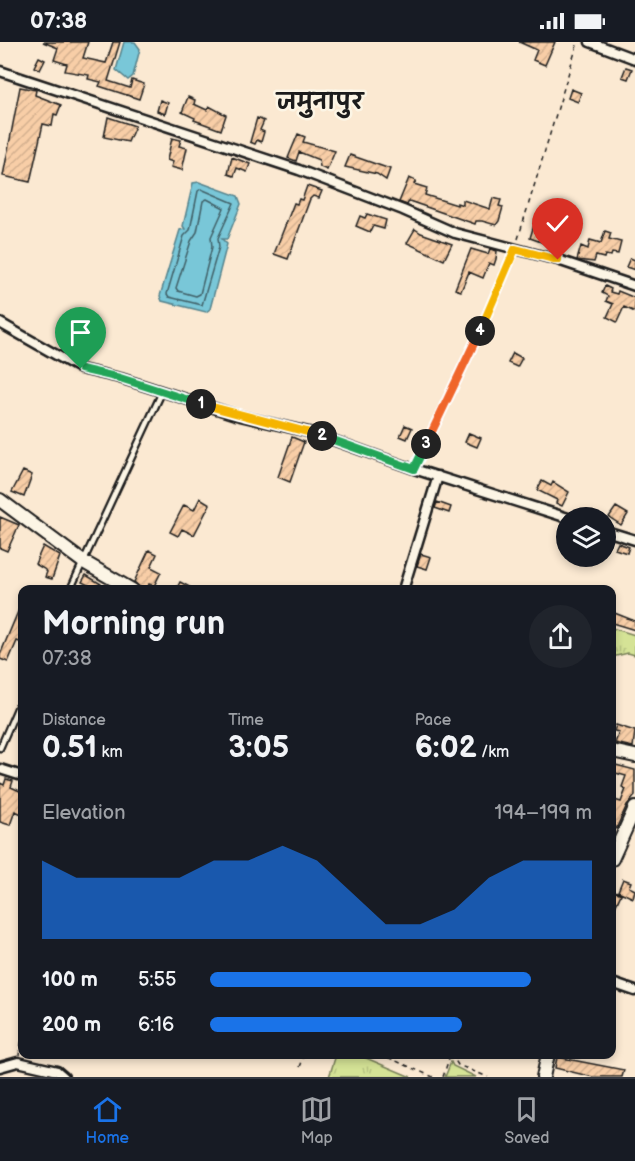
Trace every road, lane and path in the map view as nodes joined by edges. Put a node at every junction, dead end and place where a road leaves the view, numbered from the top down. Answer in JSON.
{"nodes":[{"id":1,"x":578,"y":42,"type":"edge"},
{"id":2,"x":590,"y":42,"type":"edge"},
{"id":3,"x":635,"y":59,"type":"edge"},
{"id":4,"x":0,"y":70,"type":"edge"},
{"id":5,"x":515,"y":249,"type":"junction"},
{"id":6,"x":635,"y":286,"type":"edge"},
{"id":7,"x":0,"y":323,"type":"edge"},
{"id":8,"x":162,"y":392,"type":"junction"},
{"id":9,"x":414,"y":469,"type":"junction"},
{"id":10,"x":438,"y":476,"type":"junction"},
{"id":11,"x":0,"y":500,"type":"edge"},
{"id":12,"x":556,"y":514,"type":"edge"},
{"id":13,"x":616,"y":534,"type":"edge"},
{"id":14,"x":635,"y":540,"type":"edge"},
{"id":15,"x":82,"y":561,"type":"junction"},
{"id":16,"x":72,"y":585,"type":"edge"},
{"id":17,"x":123,"y":585,"type":"edge"},
{"id":18,"x":404,"y":585,"type":"edge"},
{"id":19,"x":18,"y":706,"type":"edge"},
{"id":20,"x":0,"y":748,"type":"edge"},
{"id":21,"x":616,"y":752,"type":"edge"},
{"id":22,"x":635,"y":756,"type":"edge"},
{"id":23,"x":0,"y":769,"type":"edge"},
{"id":24,"x":18,"y":775,"type":"edge"},
{"id":25,"x":635,"y":808,"type":"edge"},
{"id":26,"x":616,"y":850,"type":"edge"},
{"id":27,"x":616,"y":984,"type":"edge"},
{"id":28,"x":635,"y":991,"type":"edge"},
{"id":29,"x":18,"y":1059,"type":"edge"},
{"id":30,"x":303,"y":1059,"type":"edge"},
{"id":31,"x":392,"y":1059,"type":"edge"},
{"id":32,"x":448,"y":1059,"type":"edge"},
{"id":33,"x":454,"y":1059,"type":"edge"},
{"id":34,"x":547,"y":1059,"type":"edge"},
{"id":35,"x":18,"y":1062,"type":"junction"},
{"id":36,"x":300,"y":1067,"type":"dead end"},
{"id":37,"x":0,"y":1068,"type":"edge"},
{"id":38,"x":64,"y":1077,"type":"edge"},
{"id":39,"x":433,"y":1077,"type":"edge"},
{"id":40,"x":442,"y":1077,"type":"edge"},
{"id":41,"x":488,"y":1077,"type":"edge"},
{"id":42,"x":543,"y":1077,"type":"edge"}],
"edges":[{"from":1,"to":5,"type":"path"},
{"from":2,"to":3,"type":"street"},
{"from":4,"to":5,"type":"street"},
{"from":5,"to":6,"type":"street"},
{"from":5,"to":9,"type":"path"},
{"from":7,"to":8,"type":"street"},
{"from":8,"to":9,"type":"street"},
{"from":8,"to":15,"type":"lane"},
{"from":9,"to":10,"type":"street"},
{"from":10,"to":12,"type":"street"},
{"from":10,"to":18,"type":"street"},
{"from":11,"to":15,"type":"street"},
{"from":13,"to":14,"type":"street"},
{"from":15,"to":16,"type":"lane"},
{"from":15,"to":17,"type":"street"},
{"from":19,"to":20,"type":"lane"},
{"from":21,"to":22,"type":"street"},
{"from":23,"to":24,"type":"street"},
{"from":25,"to":26,"type":"street"},
{"from":27,"to":28,"type":"street"},
{"from":29,"to":35,"type":"path"},
{"from":30,"to":36,"type":"path"},
{"from":31,"to":39,"type":"path"},
{"from":32,"to":40,"type":"path"},
{"from":33,"to":41,"type":"path"},
{"from":34,"to":42,"type":"street"},
{"from":35,"to":37,"type":"street"},
{"from":35,"to":38,"type":"street"}]}
